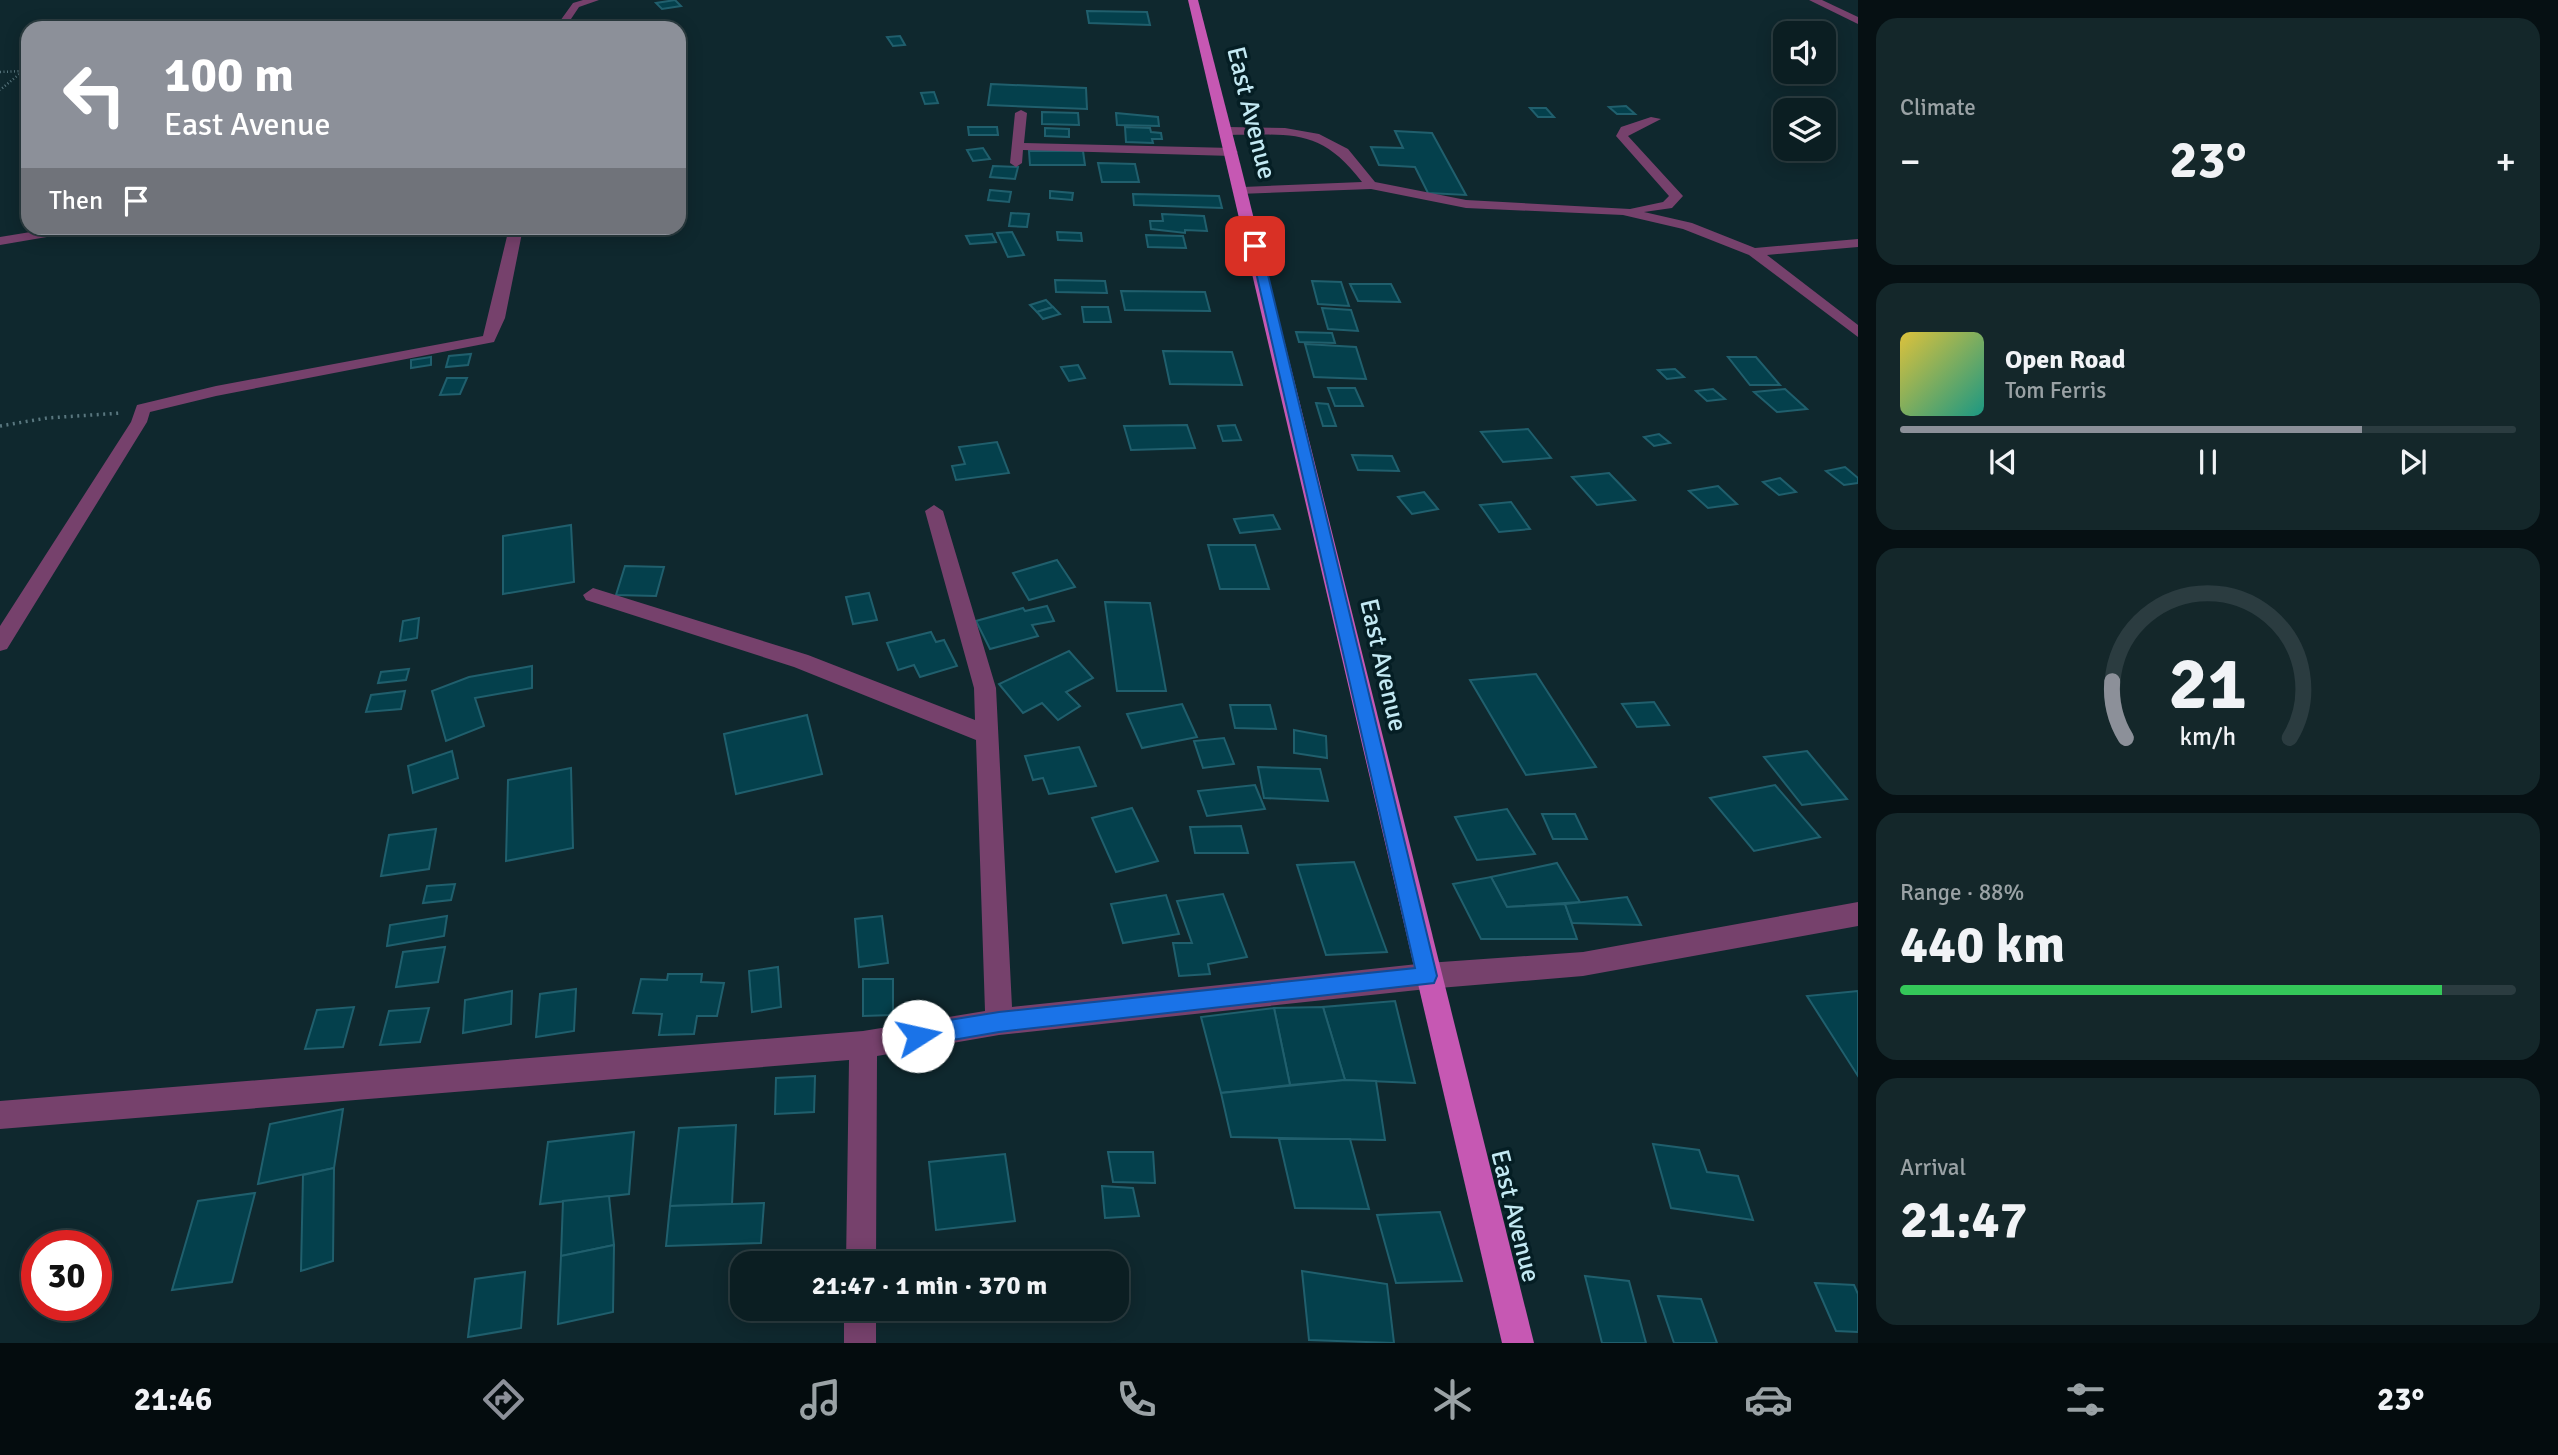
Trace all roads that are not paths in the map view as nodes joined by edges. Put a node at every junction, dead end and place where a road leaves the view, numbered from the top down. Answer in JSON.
{"nodes":[{"id":1,"x":594,"y":0,"type":"edge"},
{"id":2,"x":1194,"y":0,"type":"edge"},
{"id":3,"x":1814,"y":0,"type":"edge"},
{"id":4,"x":565,"y":21,"type":"edge"},
{"id":5,"x":1858,"y":21,"type":"edge"},
{"id":6,"x":1021,"y":113,"type":"dead end"},
{"id":7,"x":1655,"y":119,"type":"dead end"},
{"id":8,"x":1227,"y":131,"type":"junction"},
{"id":9,"x":1018,"y":146,"type":"junction"},
{"id":10,"x":1233,"y":152,"type":"junction"},
{"id":11,"x":1016,"y":163,"type":"dead end"},
{"id":12,"x":1371,"y":185,"type":"junction"},
{"id":13,"x":1243,"y":191,"type":"junction"},
{"id":14,"x":1623,"y":211,"type":"junction"},
{"id":15,"x":35,"y":235,"type":"edge"},
{"id":16,"x":515,"y":235,"type":"edge"},
{"id":17,"x":0,"y":241,"type":"edge"},
{"id":18,"x":1858,"y":243,"type":"edge"},
{"id":19,"x":1754,"y":252,"type":"junction"},
{"id":20,"x":1858,"y":331,"type":"edge"},
{"id":21,"x":933,"y":511,"type":"dead end"},
{"id":22,"x":593,"y":595,"type":"dead end"},
{"id":23,"x":0,"y":643,"type":"edge"},
{"id":24,"x":986,"y":734,"type":"junction"},
{"id":25,"x":1858,"y":914,"type":"edge"},
{"id":26,"x":1427,"y":976,"type":"junction"},
{"id":27,"x":999,"y":1022,"type":"junction"},
{"id":28,"x":863,"y":1045,"type":"junction"},
{"id":29,"x":0,"y":1115,"type":"edge"},
{"id":30,"x":861,"y":1251,"type":"edge"},
{"id":31,"x":860,"y":1321,"type":"edge"},
{"id":32,"x":860,"y":1343,"type":"edge"},
{"id":33,"x":1518,"y":1343,"type":"edge"}],
"edges":[{"from":1,"to":4,"type":"street"},
{"from":2,"to":8,"type":"main road","name":"East Avenue"},
{"from":3,"to":5,"type":"street"},
{"from":6,"to":9,"type":"street"},
{"from":7,"to":14,"type":"street"},
{"from":8,"to":10,"type":"main road","name":"East Avenue"},
{"from":8,"to":12,"type":"street"},
{"from":9,"to":10,"type":"street"},
{"from":9,"to":11,"type":"street"},
{"from":10,"to":13,"type":"main road","name":"East Avenue"},
{"from":12,"to":13,"type":"street"},
{"from":12,"to":14,"type":"street"},
{"from":13,"to":26,"type":"main road","name":"East Avenue"},
{"from":14,"to":19,"type":"street"},
{"from":15,"to":17,"type":"street"},
{"from":16,"to":23,"type":"street"},
{"from":18,"to":19,"type":"street"},
{"from":19,"to":20,"type":"street"},
{"from":21,"to":24,"type":"street"},
{"from":22,"to":24,"type":"street"},
{"from":24,"to":27,"type":"street"},
{"from":25,"to":26,"type":"street"},
{"from":26,"to":27,"type":"street"},
{"from":26,"to":33,"type":"main road","name":"East Avenue"},
{"from":27,"to":28,"type":"street"},
{"from":28,"to":29,"type":"street"},
{"from":28,"to":30,"type":"street"},
{"from":31,"to":32,"type":"street"}]}
